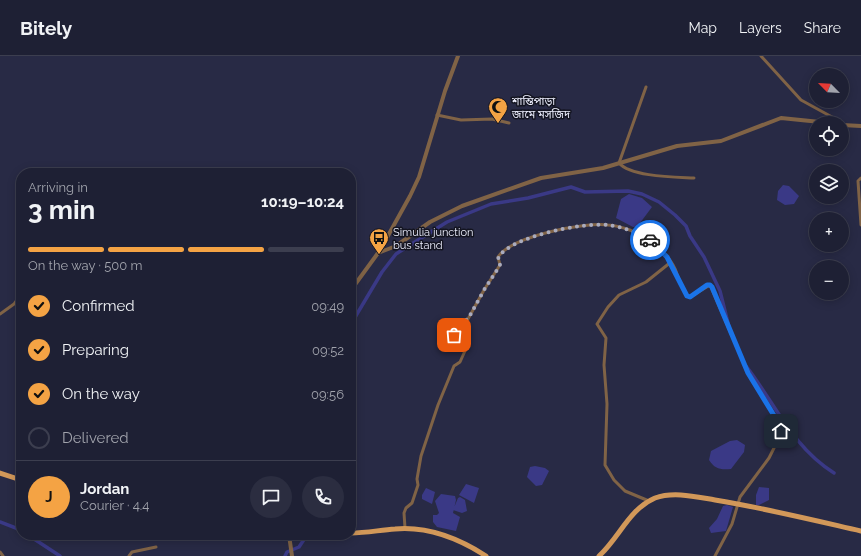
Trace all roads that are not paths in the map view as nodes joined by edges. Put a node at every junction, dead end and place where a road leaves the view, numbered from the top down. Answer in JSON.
{"nodes":[{"id":1,"x":458,"y":56,"type":"edge"},
{"id":2,"x":764,"y":57,"type":"edge"},
{"id":3,"x":646,"y":87,"type":"dead end"},
{"id":4,"x":437,"y":115,"type":"junction"},
{"id":5,"x":830,"y":116,"type":"edge"},
{"id":6,"x":809,"y":121,"type":"edge"},
{"id":7,"x":509,"y":123,"type":"dead end"},
{"id":8,"x":849,"y":125,"type":"edge"},
{"id":9,"x":861,"y":126,"type":"edge"},
{"id":10,"x":619,"y":163,"type":"junction"},
{"id":11,"x":694,"y":178,"type":"dead end"},
{"id":12,"x":861,"y":178,"type":"edge"},
{"id":13,"x":861,"y":225,"type":"edge"},
{"id":14,"x":378,"y":253,"type":"junction"},
{"id":15,"x":671,"y":262,"type":"junction"},
{"id":16,"x":356,"y":283,"type":"edge"},
{"id":17,"x":16,"y":301,"type":"edge"},
{"id":18,"x":0,"y":314,"type":"edge"},
{"id":19,"x":0,"y":473,"type":"edge"},
{"id":20,"x":16,"y":478,"type":"edge"},
{"id":21,"x":649,"y":502,"type":"junction"},
{"id":22,"x":736,"y":504,"type":"junction"},
{"id":23,"x":405,"y":529,"type":"junction"},
{"id":24,"x":861,"y":531,"type":"edge"},
{"id":25,"x":356,"y":533,"type":"edge"},
{"id":26,"x":290,"y":540,"type":"edge"},
{"id":27,"x":156,"y":547,"type":"dead end"},
{"id":28,"x":0,"y":552,"type":"edge"},
{"id":29,"x":3,"y":556,"type":"edge"},
{"id":30,"x":129,"y":556,"type":"edge"},
{"id":31,"x":292,"y":556,"type":"edge"},
{"id":32,"x":486,"y":556,"type":"edge"},
{"id":33,"x":599,"y":556,"type":"edge"},
{"id":34,"x":714,"y":556,"type":"edge"}],
"edges":[{"from":1,"to":4,"type":"street"},
{"from":2,"to":5,"type":"street"},
{"from":3,"to":10,"type":"street"},
{"from":4,"to":7,"type":"street"},
{"from":4,"to":14,"type":"street"},
{"from":6,"to":10,"type":"street"},
{"from":8,"to":9,"type":"street"},
{"from":10,"to":11,"type":"street"},
{"from":10,"to":14,"type":"street"},
{"from":12,"to":13,"type":"street"},
{"from":14,"to":16,"type":"street"},
{"from":15,"to":21,"type":"street"},
{"from":15,"to":22,"type":"street"},
{"from":15,"to":23,"type":"street"},
{"from":17,"to":18,"type":"street"},
{"from":19,"to":20,"type":"main road"},
{"from":21,"to":22,"type":"main road"},
{"from":21,"to":33,"type":"main road"},
{"from":22,"to":24,"type":"main road"},
{"from":22,"to":34,"type":"street"},
{"from":23,"to":25,"type":"main road"},
{"from":23,"to":32,"type":"main road"},
{"from":26,"to":31,"type":"street"},
{"from":27,"to":30,"type":"street"},
{"from":28,"to":29,"type":"street"}]}
